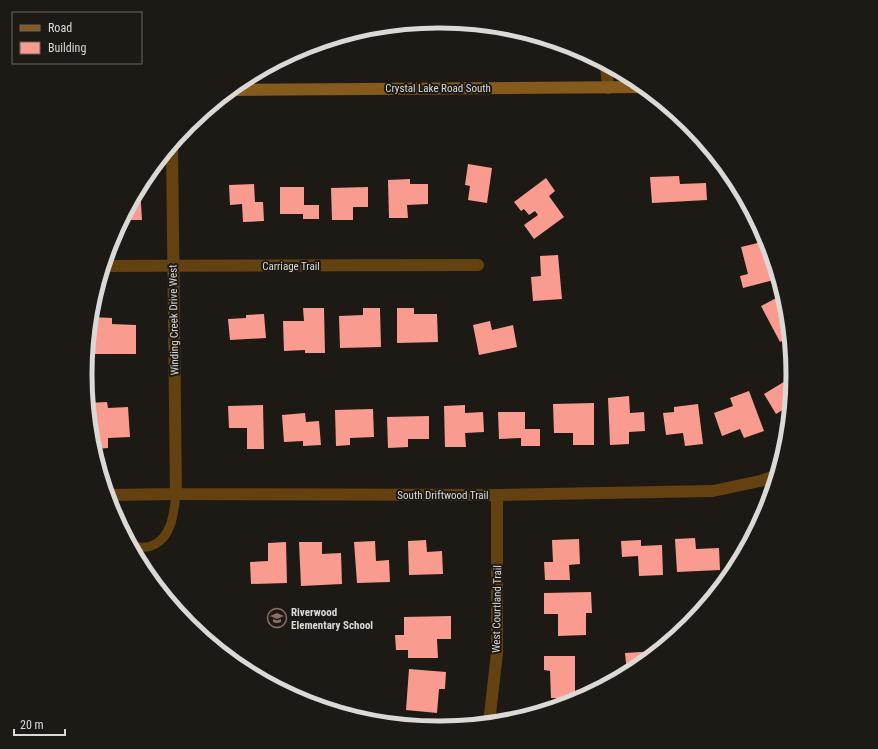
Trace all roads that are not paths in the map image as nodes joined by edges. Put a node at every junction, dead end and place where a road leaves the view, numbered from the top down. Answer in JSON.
{"nodes":[{"id":1,"x":607,"y":71,"type":"edge"},
{"id":2,"x":634,"y":87,"type":"edge"},
{"id":3,"x":608,"y":88,"type":"junction"},
{"id":4,"x":241,"y":90,"type":"edge"},
{"id":5,"x":172,"y":154,"type":"edge"},
{"id":6,"x":478,"y":264,"type":"dead end"},
{"id":7,"x":110,"y":266,"type":"edge"},
{"id":8,"x":174,"y":266,"type":"junction"},
{"id":9,"x":769,"y":478,"type":"edge"},
{"id":10,"x":176,"y":494,"type":"junction"},
{"id":11,"x":114,"y":495,"type":"edge"},
{"id":12,"x":497,"y":495,"type":"junction"},
{"id":13,"x":138,"y":547,"type":"edge"},
{"id":14,"x":490,"y":717,"type":"edge"}],
"edges":[{"from":1,"to":3,"type":"street"},
{"from":2,"to":3,"type":"street","name":"Crystal Lake Road South"},
{"from":3,"to":4,"type":"street","name":"Crystal Lake Road South"},
{"from":5,"to":8,"type":"street","name":"Winding Creek Drive West"},
{"from":6,"to":8,"type":"street","name":"Carriage Trail"},
{"from":7,"to":8,"type":"street","name":"Carriage Trail"},
{"from":8,"to":10,"type":"street","name":"Winding Creek Drive West"},
{"from":9,"to":12,"type":"street","name":"South Driftwood Trail"},
{"from":10,"to":11,"type":"street","name":"South Driftwood Trail"},
{"from":10,"to":12,"type":"street","name":"South Driftwood Trail"},
{"from":10,"to":13,"type":"lane"},
{"from":12,"to":14,"type":"street","name":"West Courtland Trail"}]}
